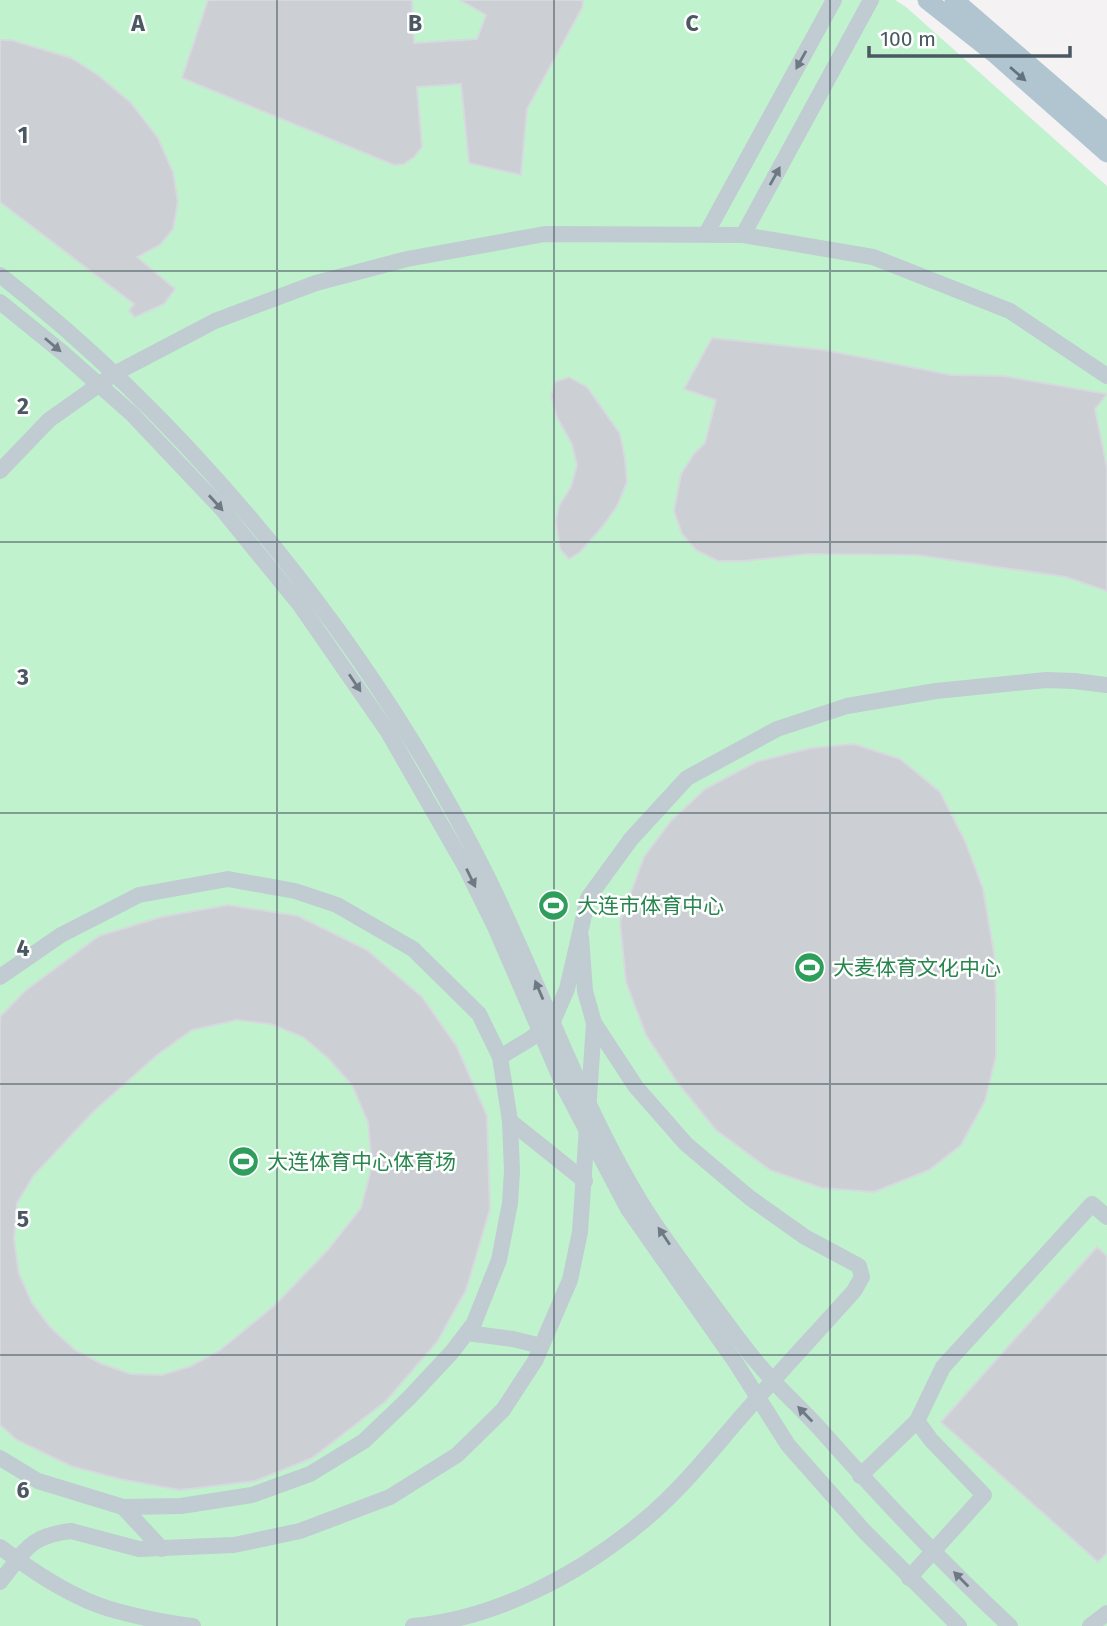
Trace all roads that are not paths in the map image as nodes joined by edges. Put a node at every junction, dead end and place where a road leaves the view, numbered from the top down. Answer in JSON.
{"nodes":[{"id":1,"x":834,"y":0,"type":"edge"},
{"id":2,"x":871,"y":0,"type":"edge"},
{"id":3,"x":927,"y":0,"type":"edge"},
{"id":4,"x":954,"y":0,"type":"edge"},
{"id":5,"x":1107,"y":132,"type":"edge"},
{"id":6,"x":1107,"y":153,"type":"edge"},
{"id":7,"x":706,"y":234,"type":"junction"},
{"id":8,"x":743,"y":235,"type":"junction"},
{"id":9,"x":0,"y":275,"type":"edge"},
{"id":10,"x":0,"y":302,"type":"edge"},
{"id":11,"x":114,"y":374,"type":"junction"},
{"id":12,"x":1107,"y":376,"type":"edge"},
{"id":13,"x":99,"y":385,"type":"junction"},
{"id":14,"x":0,"y":471,"type":"edge"},
{"id":15,"x":1107,"y":685,"type":"edge"},
{"id":16,"x":581,"y":935,"type":"junction"},
{"id":17,"x":0,"y":978,"type":"edge"},
{"id":18,"x":594,"y":1023,"type":"junction"},
{"id":19,"x":500,"y":1057,"type":"junction"},
{"id":20,"x":510,"y":1121,"type":"junction"},
{"id":21,"x":585,"y":1181,"type":"junction"},
{"id":22,"x":1107,"y":1217,"type":"edge"},
{"id":23,"x":467,"y":1333,"type":"junction"},
{"id":24,"x":541,"y":1346,"type":"junction"},
{"id":25,"x":773,"y":1380,"type":"junction"},
{"id":26,"x":758,"y":1398,"type":"junction"},
{"id":27,"x":917,"y":1422,"type":"junction"},
{"id":28,"x":0,"y":1458,"type":"edge"},
{"id":29,"x":860,"y":1476,"type":"junction"},
{"id":30,"x":123,"y":1507,"type":"junction"},
{"id":31,"x":0,"y":1547,"type":"edge"},
{"id":32,"x":162,"y":1549,"type":"junction"},
{"id":33,"x":932,"y":1552,"type":"junction"},
{"id":34,"x":16,"y":1559,"type":"junction"},
{"id":35,"x":0,"y":1566,"type":"edge"},
{"id":36,"x":908,"y":1578,"type":"junction"},
{"id":37,"x":0,"y":1582,"type":"edge"},
{"id":38,"x":1107,"y":1613,"type":"edge"},
{"id":39,"x":193,"y":1626,"type":"edge"},
{"id":40,"x":413,"y":1626,"type":"edge"},
{"id":41,"x":959,"y":1626,"type":"edge"},
{"id":42,"x":1010,"y":1626,"type":"edge"},
{"id":43,"x":1090,"y":1626,"type":"edge"}],
"edges":[{"from":1,"to":7,"type":"street","one_way":true},
{"from":8,"to":2,"type":"street","one_way":true},
{"from":3,"to":6,"type":"main road","one_way":true},
{"from":4,"to":5,"type":"main road"},
{"from":7,"to":8,"type":"street"},
{"from":7,"to":11,"type":"street"},
{"from":8,"to":12,"type":"street"},
{"from":9,"to":11,"type":"street"},
{"from":10,"to":13,"type":"street","one_way":true},
{"from":11,"to":13,"type":"street"},
{"from":25,"to":11,"type":"street","one_way":true},
{"from":13,"to":14,"type":"street"},
{"from":13,"to":26,"type":"street","one_way":true},
{"from":15,"to":16,"type":"street","bridge":true},
{"from":16,"to":18,"type":"street","bridge":true},
{"from":16,"to":19,"type":"street","bridge":true},
{"from":17,"to":19,"type":"street"},
{"from":18,"to":21,"type":"street","bridge":true},
{"from":18,"to":25,"type":"street"},
{"from":19,"to":20,"type":"street"},
{"from":20,"to":21,"type":"street"},
{"from":20,"to":23,"type":"street"},
{"from":21,"to":24,"type":"street","bridge":true},
{"from":22,"to":27,"type":"street"},
{"from":23,"to":24,"type":"street"},
{"from":23,"to":30,"type":"street"},
{"from":24,"to":32,"type":"street","bridge":true},
{"from":25,"to":26,"type":"street"},
{"from":29,"to":25,"type":"street","one_way":true},
{"from":26,"to":36,"type":"street"},
{"from":26,"to":40,"type":"street"},
{"from":27,"to":29,"type":"street"},
{"from":27,"to":33,"type":"street"},
{"from":28,"to":30,"type":"street"},
{"from":29,"to":33,"type":"street"},
{"from":30,"to":32,"type":"street"},
{"from":31,"to":34,"type":"street"},
{"from":32,"to":34,"type":"street","bridge":true},
{"from":33,"to":36,"type":"street"},
{"from":42,"to":33,"type":"street","one_way":true},
{"from":34,"to":35,"type":"street"},
{"from":34,"to":37,"type":"street"},
{"from":34,"to":39,"type":"street"},
{"from":36,"to":41,"type":"street"},
{"from":38,"to":43,"type":"street"}]}
